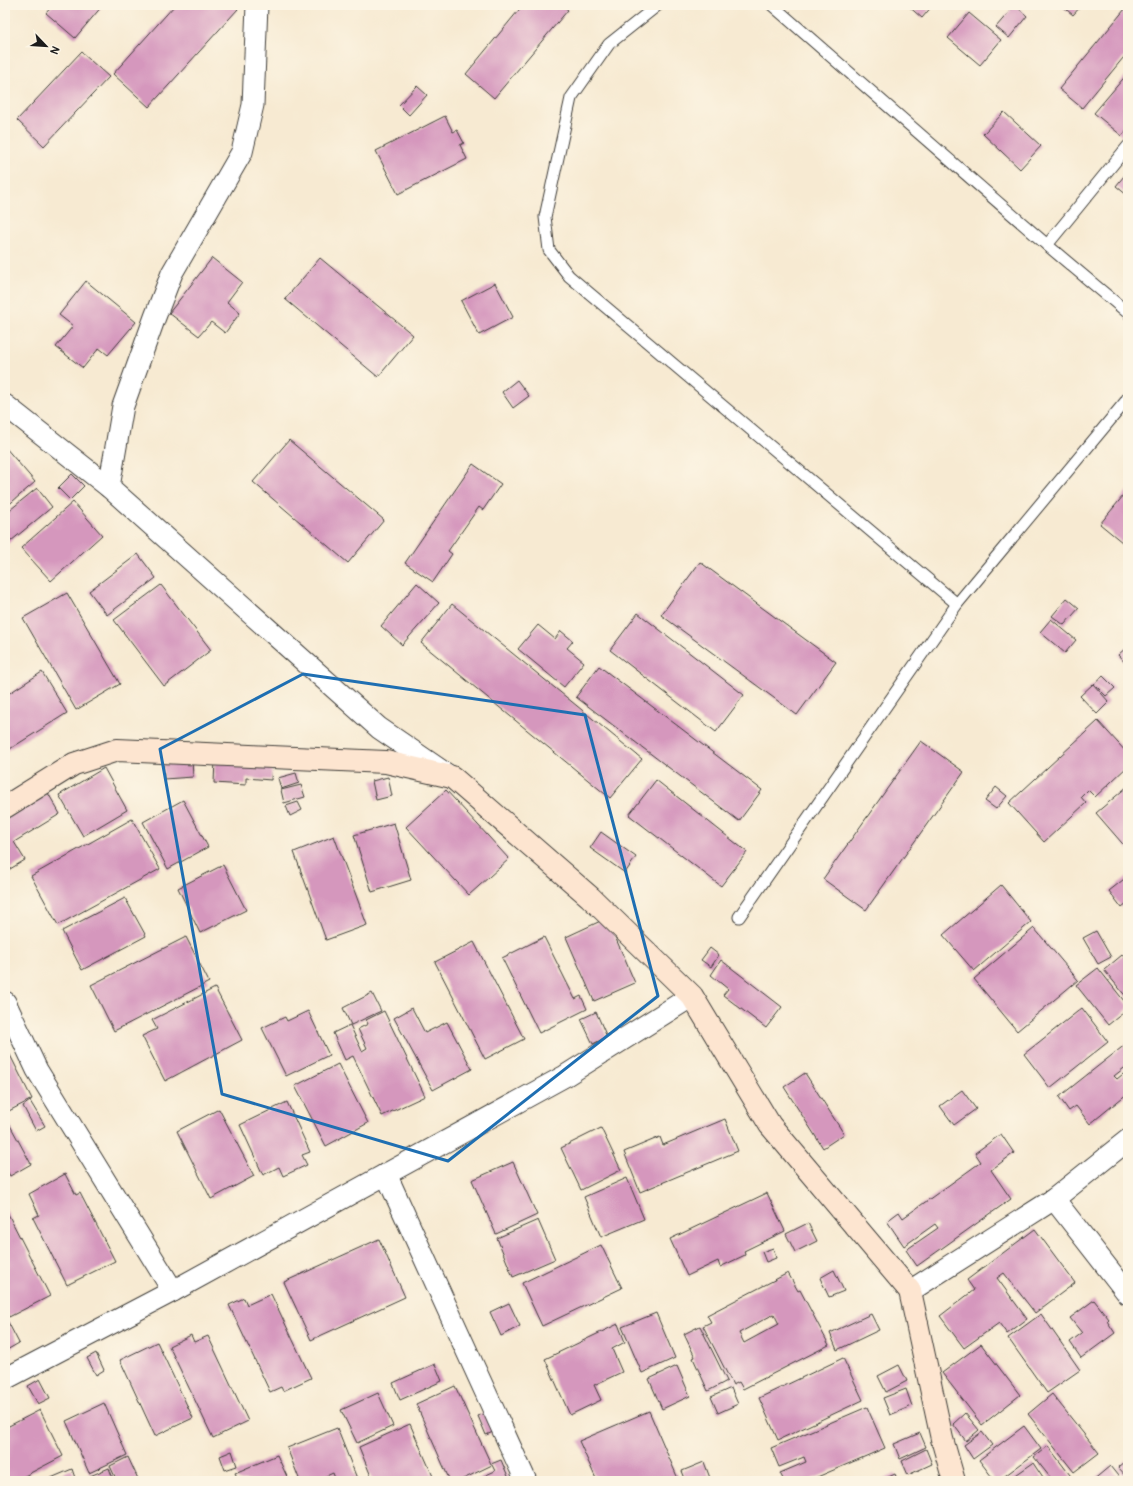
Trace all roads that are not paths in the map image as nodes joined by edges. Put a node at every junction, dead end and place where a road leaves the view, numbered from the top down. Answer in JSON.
{"nodes":[{"id":1,"x":257,"y":5,"type":"edge"},
{"id":2,"x":658,"y":5,"type":"edge"},
{"id":3,"x":772,"y":5,"type":"edge"},
{"id":4,"x":1128,"y":146,"type":"edge"},
{"id":5,"x":1047,"y":245,"type":"junction"},
{"id":6,"x":1128,"y":313,"type":"edge"},
{"id":7,"x":1128,"y":397,"type":"edge"},
{"id":8,"x":5,"y":405,"type":"edge"},
{"id":9,"x":109,"y":487,"type":"junction"},
{"id":10,"x":957,"y":604,"type":"junction"},
{"id":11,"x":452,"y":777,"type":"junction"},
{"id":12,"x":5,"y":808,"type":"edge"},
{"id":13,"x":739,"y":917,"type":"dead end"},
{"id":14,"x":692,"y":996,"type":"junction"},
{"id":15,"x":6,"y":1006,"type":"edge"},
{"id":16,"x":1128,"y":1140,"type":"edge"},
{"id":17,"x":386,"y":1174,"type":"junction"},
{"id":18,"x":1054,"y":1199,"type":"junction"},
{"id":19,"x":174,"y":1291,"type":"junction"},
{"id":20,"x":910,"y":1291,"type":"junction"},
{"id":21,"x":1128,"y":1294,"type":"edge"},
{"id":22,"x":5,"y":1379,"type":"edge"},
{"id":23,"x":526,"y":1481,"type":"edge"},
{"id":24,"x":954,"y":1481,"type":"edge"}],
"edges":[{"from":1,"to":9,"type":"street"},
{"from":2,"to":10,"type":"lane"},
{"from":3,"to":5,"type":"lane"},
{"from":4,"to":5,"type":"lane"},
{"from":5,"to":6,"type":"lane"},
{"from":7,"to":10,"type":"lane"},
{"from":8,"to":9,"type":"street"},
{"from":9,"to":11,"type":"street"},
{"from":10,"to":13,"type":"lane"},
{"from":11,"to":12,"type":"street"},
{"from":11,"to":14,"type":"street"},
{"from":14,"to":17,"type":"street"},
{"from":14,"to":20,"type":"street"},
{"from":15,"to":19,"type":"street"},
{"from":16,"to":18,"type":"street"},
{"from":17,"to":19,"type":"street"},
{"from":17,"to":23,"type":"street"},
{"from":18,"to":20,"type":"street"},
{"from":18,"to":21,"type":"street"},
{"from":19,"to":22,"type":"street"},
{"from":20,"to":24,"type":"street"}]}
